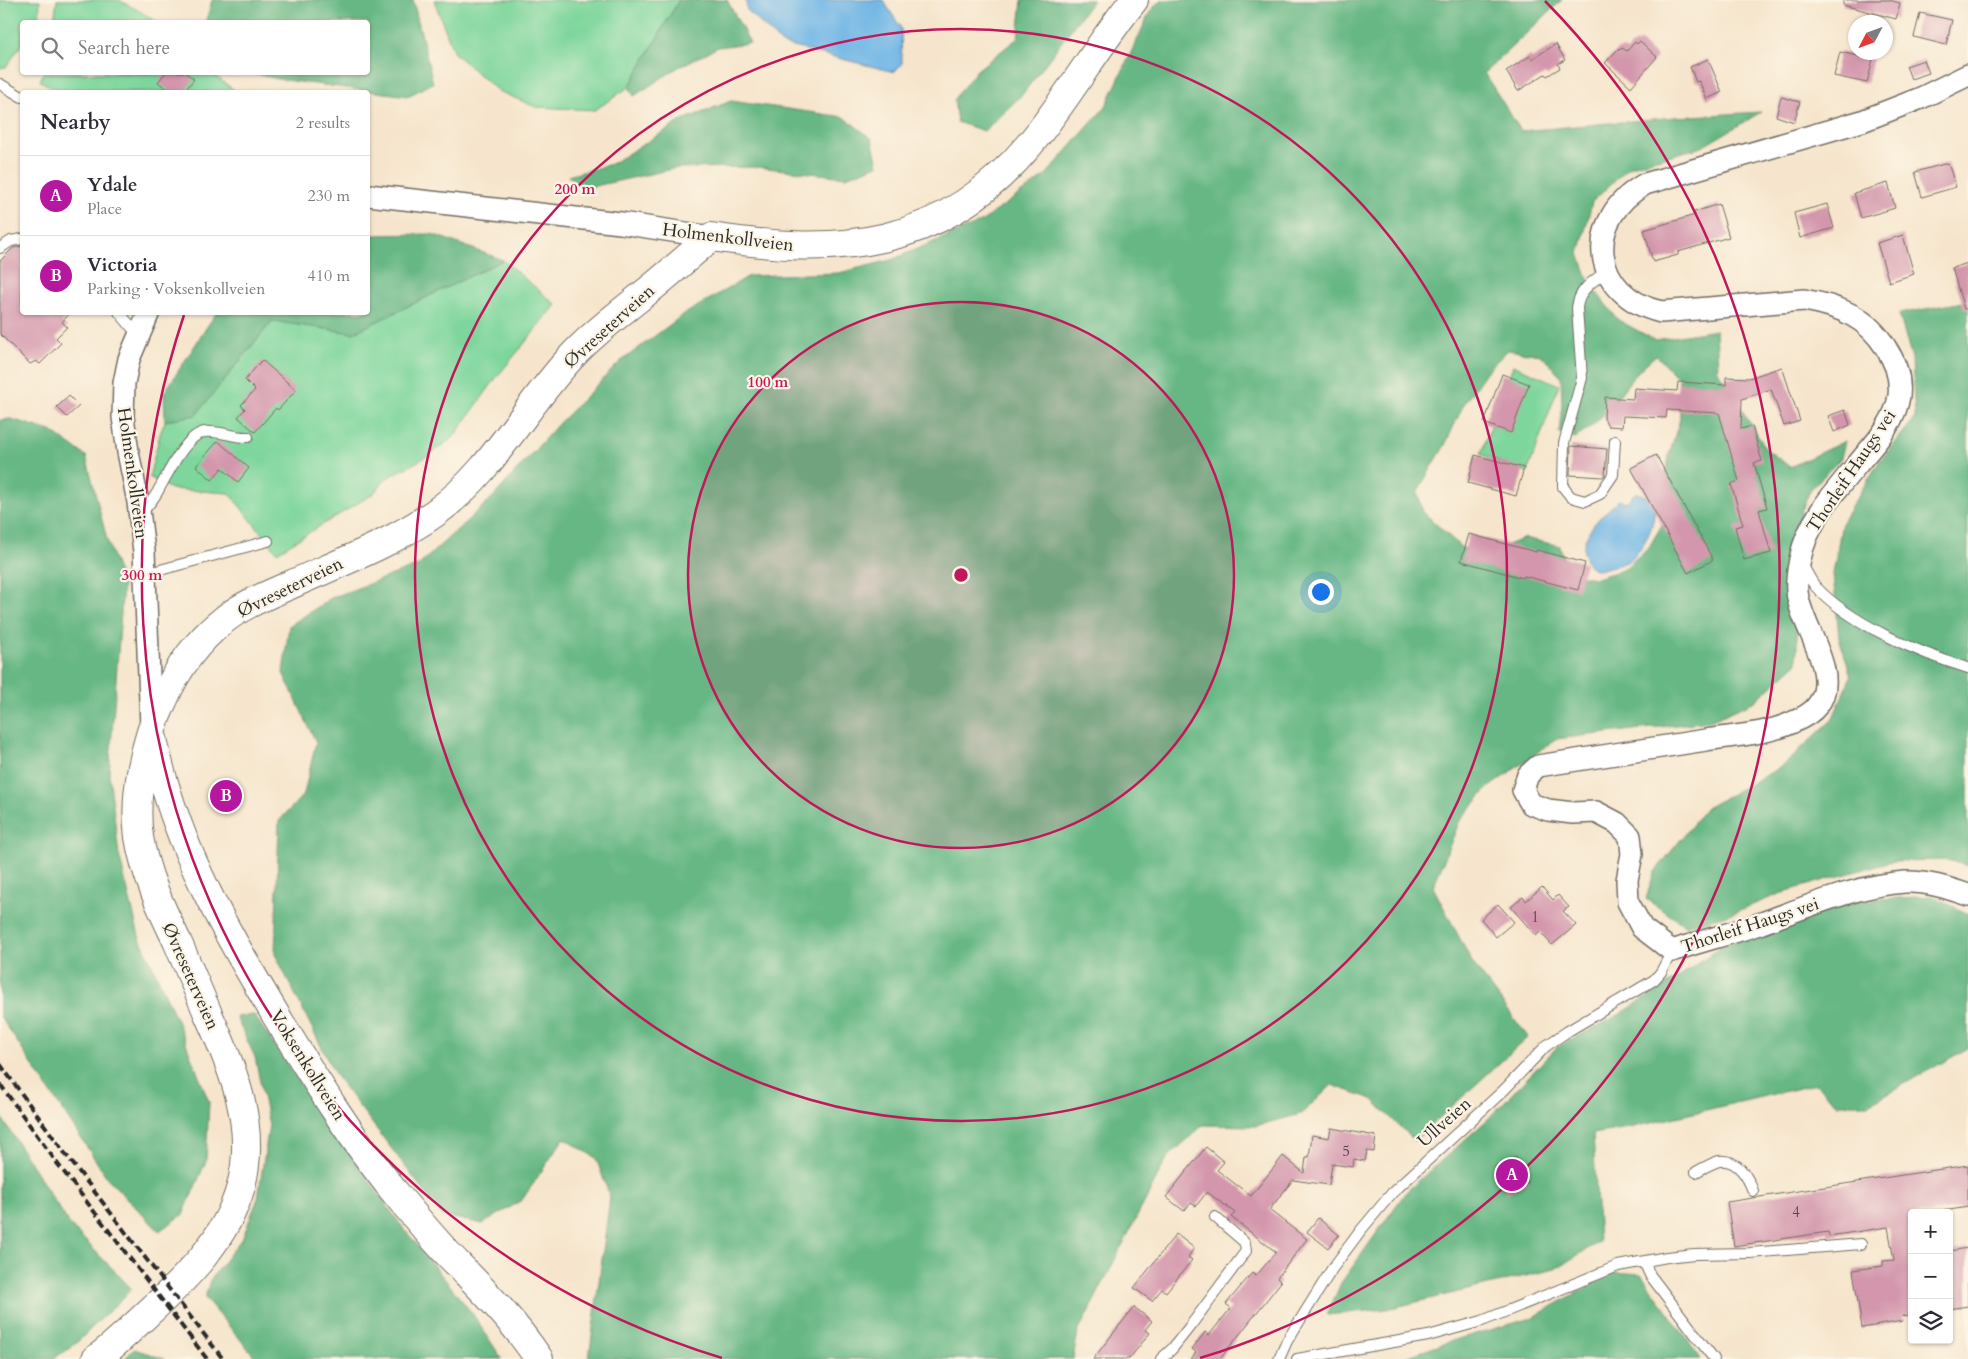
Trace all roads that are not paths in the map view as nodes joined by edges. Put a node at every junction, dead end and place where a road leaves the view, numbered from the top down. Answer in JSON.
{"nodes":[{"id":1,"x":1134,"y":0,"type":"edge"},
{"id":2,"x":1968,"y":75,"type":"edge"},
{"id":3,"x":0,"y":84,"type":"edge"},
{"id":4,"x":20,"y":96,"type":"edge"},
{"id":5,"x":370,"y":195,"type":"edge"},
{"id":6,"x":711,"y":237,"type":"junction"},
{"id":7,"x":20,"y":239,"type":"edge"},
{"id":8,"x":0,"y":248,"type":"edge"},
{"id":9,"x":1607,"y":271,"type":"junction"},
{"id":10,"x":121,"y":315,"type":"edge"},
{"id":11,"x":148,"y":315,"type":"edge"},
{"id":12,"x":138,"y":335,"type":"junction"},
{"id":13,"x":248,"y":438,"type":"dead end"},
{"id":14,"x":1615,"y":441,"type":"dead end"},
{"id":15,"x":140,"y":515,"type":"junction"},
{"id":16,"x":268,"y":541,"type":"dead end"},
{"id":17,"x":1800,"y":560,"type":"junction"},
{"id":18,"x":145,"y":574,"type":"junction"},
{"id":19,"x":1968,"y":668,"type":"edge"},
{"id":20,"x":151,"y":728,"type":"junction"},
{"id":21,"x":1968,"y":895,"type":"edge"},
{"id":22,"x":1672,"y":951,"type":"junction"},
{"id":23,"x":1696,"y":1172,"type":"dead end"},
{"id":24,"x":1753,"y":1191,"type":"dead end"},
{"id":25,"x":1216,"y":1217,"type":"dead end"},
{"id":26,"x":1861,"y":1244,"type":"dead end"},
{"id":27,"x":1644,"y":1262,"type":"junction"},
{"id":28,"x":96,"y":1359,"type":"edge"},
{"id":29,"x":539,"y":1359,"type":"edge"},
{"id":30,"x":1161,"y":1359,"type":"edge"},
{"id":31,"x":1279,"y":1359,"type":"edge"},
{"id":32,"x":1297,"y":1359,"type":"edge"},
{"id":33,"x":1714,"y":1359,"type":"edge"}],
"edges":[{"from":1,"to":6,"type":"main road","name":"Holmenkollveien"},
{"from":2,"to":9,"type":"street","name":"Thorleif Haugs vei"},
{"from":3,"to":4,"type":"lane"},
{"from":5,"to":6,"type":"street","name":"Holmenkollveien"},
{"from":6,"to":20,"type":"main road","name":"Øvreseterveien"},
{"from":7,"to":8,"type":"lane"},
{"from":9,"to":14,"type":"lane"},
{"from":9,"to":17,"type":"street","name":"Thorleif Haugs vei"},
{"from":10,"to":12,"type":"lane"},
{"from":11,"to":12,"type":"street","name":"Holmenkollveien"},
{"from":12,"to":15,"type":"street","name":"Holmenkollveien"},
{"from":13,"to":15,"type":"lane"},
{"from":15,"to":18,"type":"street","name":"Holmenkollveien"},
{"from":16,"to":18,"type":"lane"},
{"from":17,"to":19,"type":"lane"},
{"from":17,"to":22,"type":"street","name":"Thorleif Haugs vei"},
{"from":18,"to":20,"type":"street","name":"Holmenkollveien"},
{"from":20,"to":28,"type":"main road","name":"Øvreseterveien"},
{"from":20,"to":29,"type":"main road","name":"Voksenkollveien"},
{"from":21,"to":22,"type":"street","name":"Thorleif Haugs vei"},
{"from":22,"to":31,"type":"lane","name":"Ullveien"},
{"from":23,"to":24,"type":"lane"},
{"from":25,"to":30,"type":"lane"},
{"from":26,"to":27,"type":"lane"},
{"from":27,"to":32,"type":"lane"},
{"from":27,"to":33,"type":"lane"}]}
